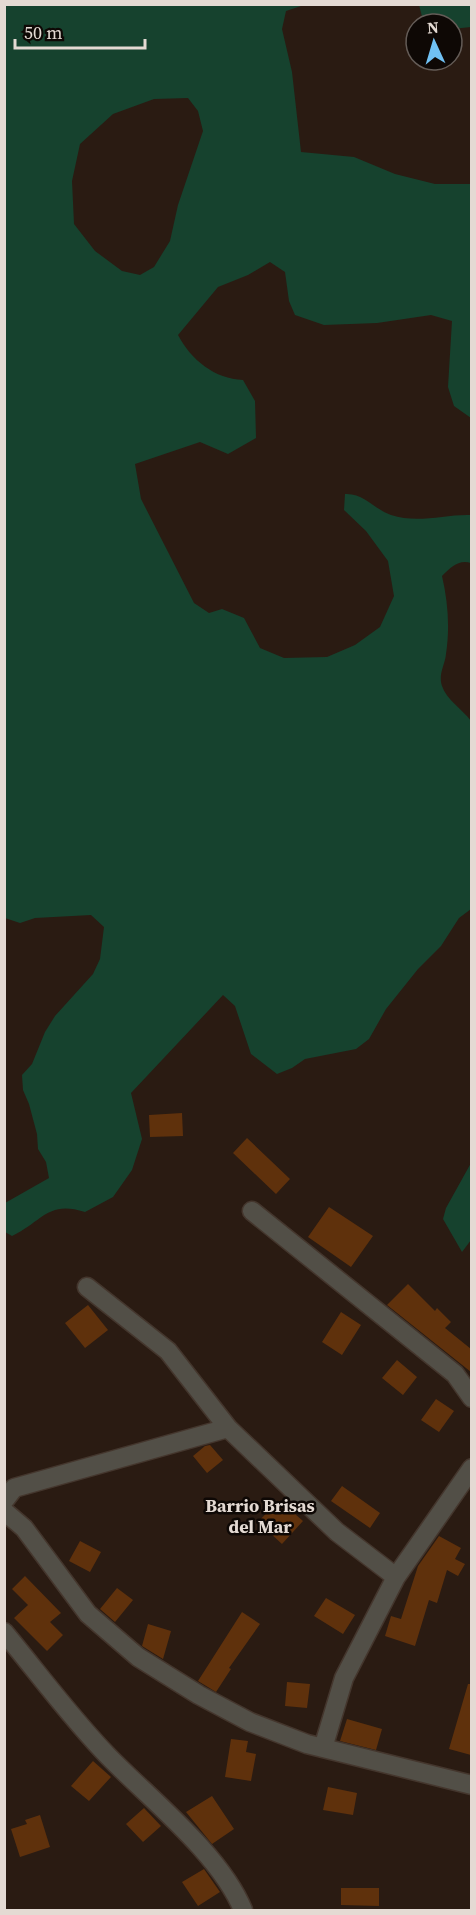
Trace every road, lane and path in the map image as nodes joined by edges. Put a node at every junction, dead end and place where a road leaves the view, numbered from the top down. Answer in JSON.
{"nodes":[{"id":1,"x":252,"y":1211,"type":"dead end"},
{"id":2,"x":87,"y":1287,"type":"dead end"},
{"id":3,"x":471,"y":1398,"type":"edge"},
{"id":4,"x":228,"y":1428,"type":"junction"},
{"id":5,"x":471,"y":1468,"type":"edge"},
{"id":6,"x":4,"y":1501,"type":"edge"},
{"id":7,"x":4,"y":1511,"type":"edge"},
{"id":8,"x":396,"y":1577,"type":"junction"},
{"id":9,"x":4,"y":1632,"type":"edge"},
{"id":10,"x":323,"y":1748,"type":"junction"},
{"id":11,"x":471,"y":1785,"type":"edge"},
{"id":12,"x":243,"y":1911,"type":"edge"}],
"edges":[{"from":1,"to":3,"type":"street"},
{"from":2,"to":4,"type":"street"},
{"from":4,"to":6,"type":"street"},
{"from":4,"to":8,"type":"street"},
{"from":5,"to":8,"type":"street"},
{"from":7,"to":10,"type":"street"},
{"from":8,"to":10,"type":"street"},
{"from":9,"to":12,"type":"street"},
{"from":10,"to":11,"type":"street"}]}
